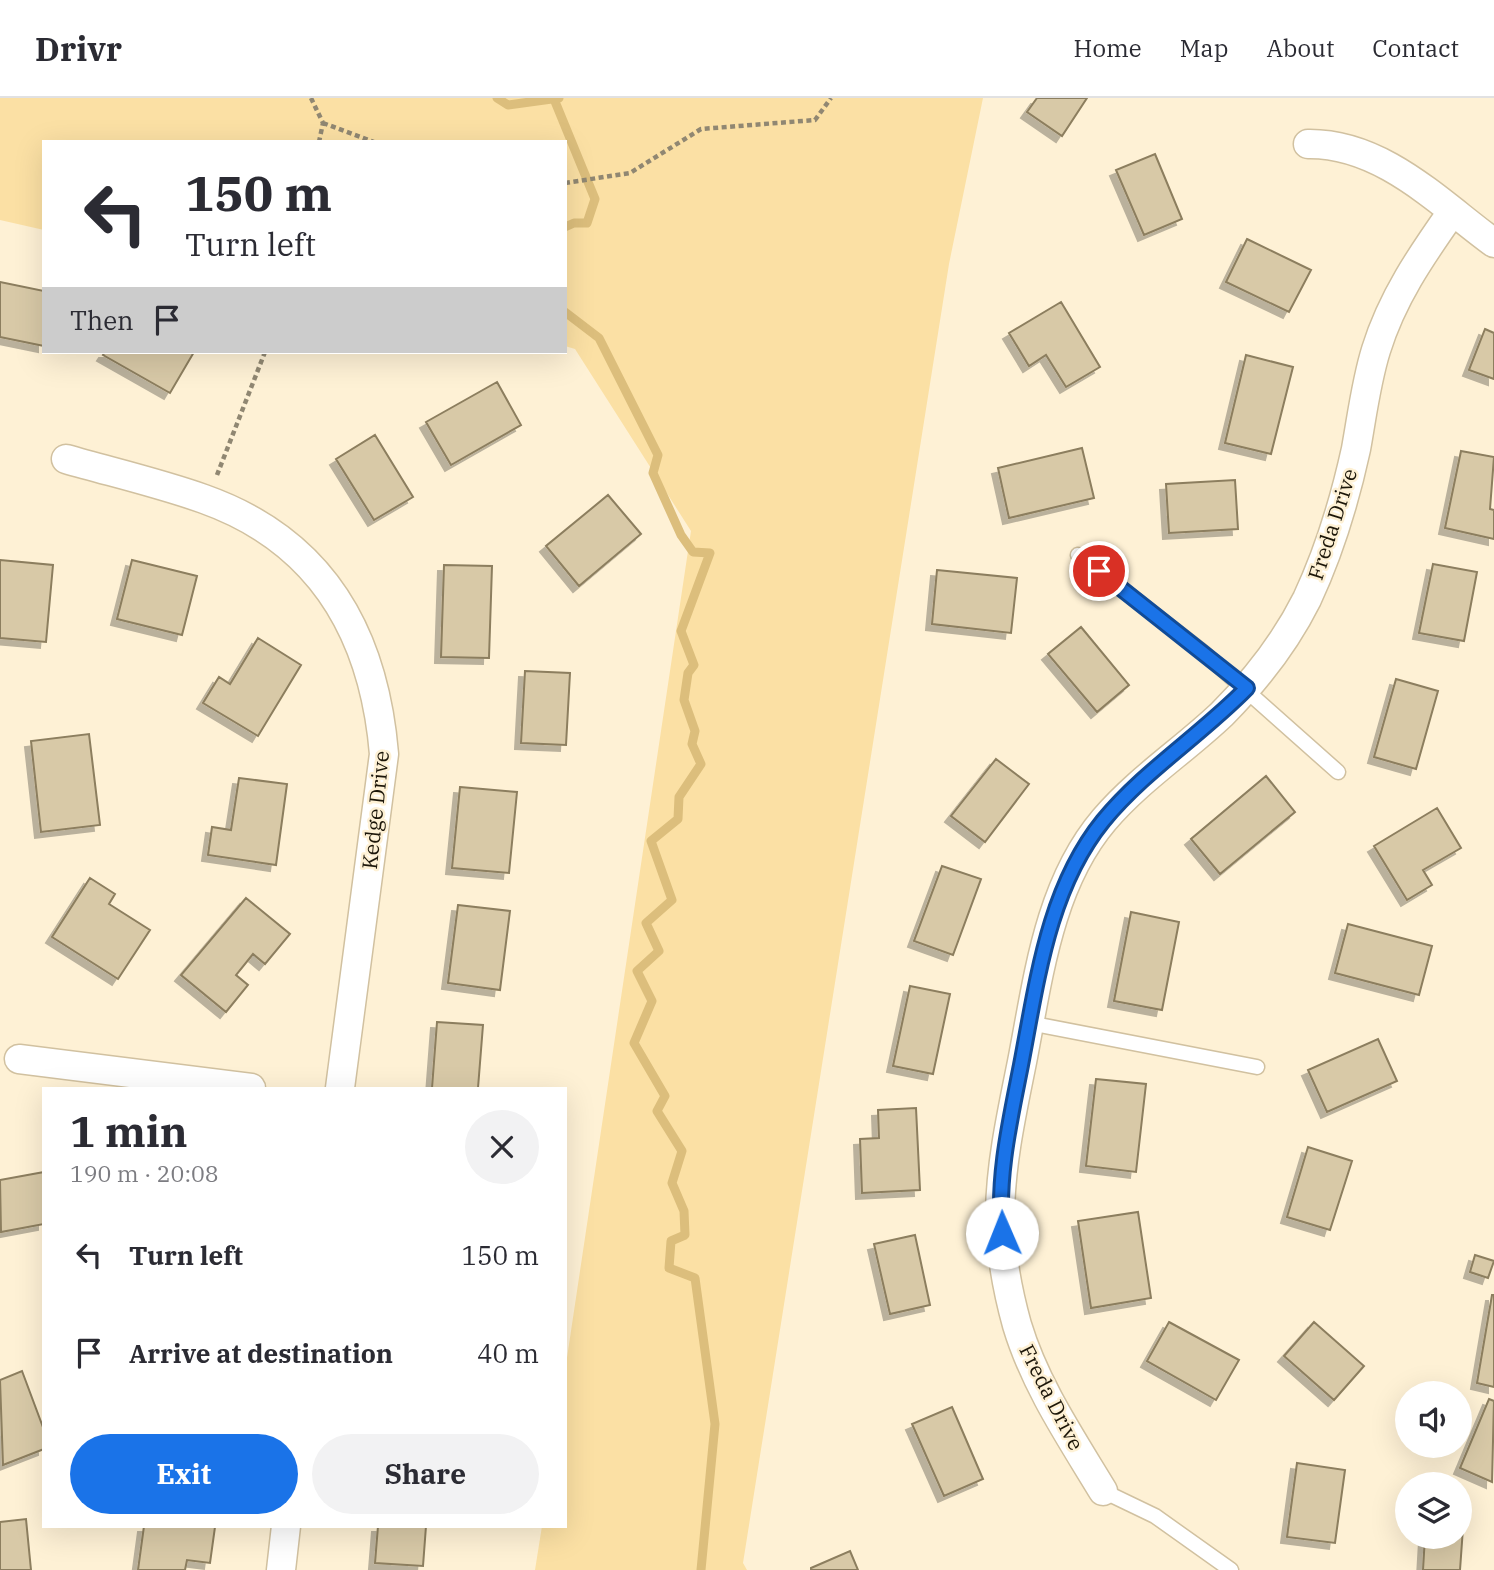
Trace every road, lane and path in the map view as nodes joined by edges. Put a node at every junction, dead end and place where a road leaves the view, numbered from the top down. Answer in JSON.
{"nodes":[{"id":1,"x":311,"y":98,"type":"edge"},
{"id":2,"x":831,"y":98,"type":"edge"},
{"id":3,"x":323,"y":123,"type":"junction"},
{"id":4,"x":319,"y":140,"type":"edge"},
{"id":5,"x":369,"y":140,"type":"edge"},
{"id":6,"x":1308,"y":144,"type":"dead end"},
{"id":7,"x":567,"y":183,"type":"edge"},
{"id":8,"x":1452,"y":212,"type":"junction"},
{"id":9,"x":1494,"y":243,"type":"edge"},
{"id":10,"x":264,"y":354,"type":"edge"},
{"id":11,"x":66,"y":459,"type":"dead end"},
{"id":12,"x":205,"y":499,"type":"junction"},
{"id":13,"x":1078,"y":555,"type":"dead end"},
{"id":14,"x":1247,"y":688,"type":"junction"},
{"id":15,"x":1338,"y":772,"type":"dead end"},
{"id":16,"x":1029,"y":1023,"type":"junction"},
{"id":17,"x":19,"y":1059,"type":"dead end"},
{"id":18,"x":1257,"y":1068,"type":"dead end"},
{"id":19,"x":243,"y":1087,"type":"edge"},
{"id":20,"x":340,"y":1087,"type":"edge"},
{"id":21,"x":1103,"y":1491,"type":"joint"},
{"id":22,"x":286,"y":1528,"type":"edge"},
{"id":23,"x":281,"y":1570,"type":"edge"},
{"id":24,"x":1231,"y":1570,"type":"edge"}],
"edges":[{"from":1,"to":3,"type":"path"},
{"from":2,"to":7,"type":"path"},
{"from":3,"to":4,"type":"path"},
{"from":3,"to":5,"type":"path"},
{"from":6,"to":8,"type":"street"},
{"from":8,"to":9,"type":"street"},
{"from":8,"to":14,"type":"street","name":"Freda Drive"},
{"from":10,"to":12,"type":"path"},
{"from":11,"to":12,"type":"street","name":"Kedge Drive"},
{"from":12,"to":20,"type":"street","name":"Kedge Drive"},
{"from":13,"to":14,"type":"lane"},
{"from":14,"to":15,"type":"lane"},
{"from":14,"to":16,"type":"street","name":"Freda Drive"},
{"from":16,"to":18,"type":"lane"},
{"from":16,"to":21,"type":"street","name":"Freda Drive"},
{"from":17,"to":19,"type":"street"},
{"from":21,"to":24,"type":"lane"},
{"from":22,"to":23,"type":"street"}]}
